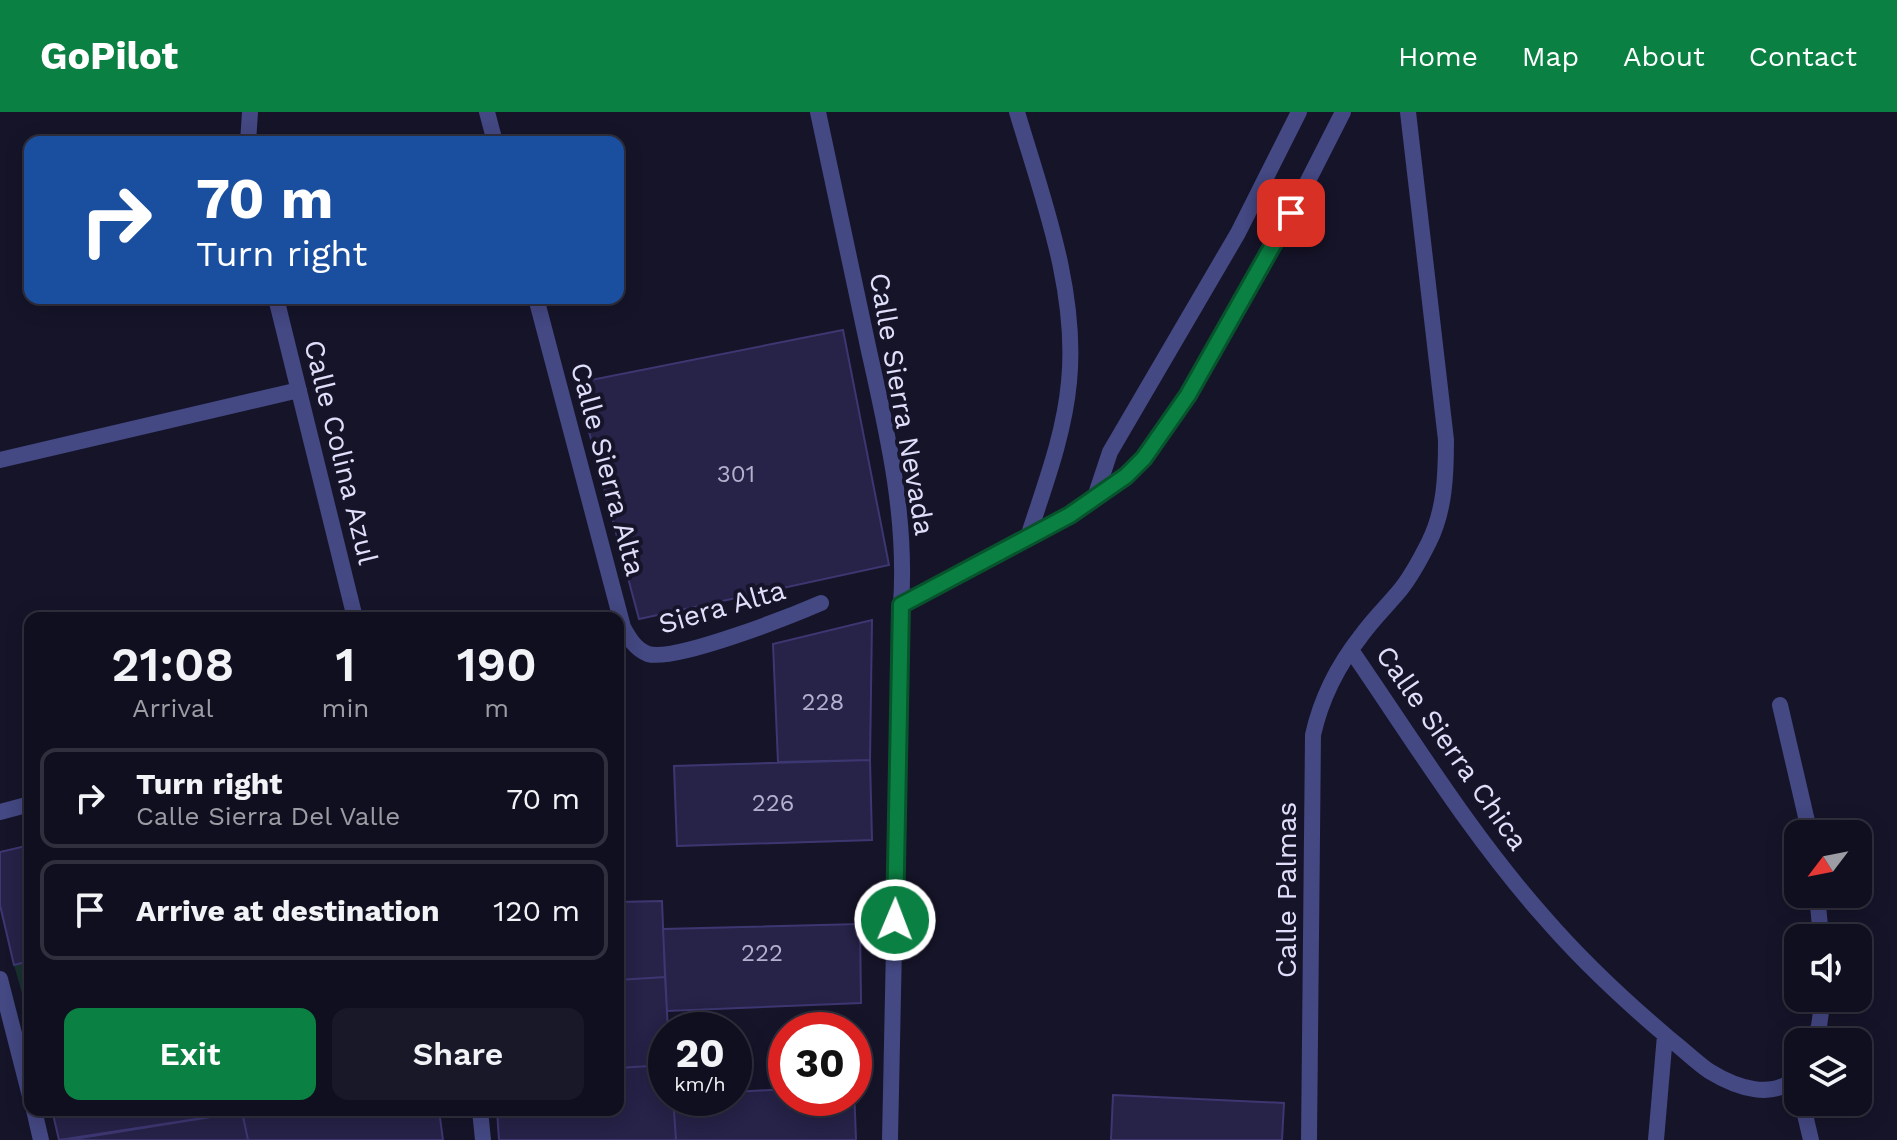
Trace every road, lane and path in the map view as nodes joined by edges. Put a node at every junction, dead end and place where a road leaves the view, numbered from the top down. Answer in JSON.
{"nodes":[{"id":1,"x":250,"y":112,"type":"edge"},
{"id":2,"x":487,"y":112,"type":"edge"},
{"id":3,"x":818,"y":112,"type":"edge"},
{"id":4,"x":1017,"y":112,"type":"edge"},
{"id":5,"x":1299,"y":112,"type":"edge"},
{"id":6,"x":1343,"y":112,"type":"edge"},
{"id":7,"x":1408,"y":112,"type":"edge"},
{"id":8,"x":248,"y":136,"type":"edge"},
{"id":9,"x":493,"y":136,"type":"edge"},
{"id":10,"x":278,"y":304,"type":"edge"},
{"id":11,"x":538,"y":304,"type":"edge"},
{"id":12,"x":299,"y":390,"type":"junction"},
{"id":13,"x":0,"y":460,"type":"edge"},
{"id":14,"x":1095,"y":497,"type":"junction"},
{"id":15,"x":1028,"y":537,"type":"junction"},
{"id":16,"x":821,"y":603,"type":"dead end"},
{"id":17,"x":901,"y":605,"type":"junction"},
{"id":18,"x":354,"y":612,"type":"edge"},
{"id":19,"x":619,"y":612,"type":"edge"},
{"id":20,"x":624,"y":629,"type":"edge"},
{"id":21,"x":638,"y":649,"type":"joint"},
{"id":22,"x":1351,"y":650,"type":"junction"},
{"id":23,"x":1780,"y":705,"type":"dead end"},
{"id":24,"x":24,"y":806,"type":"edge"},
{"id":25,"x":0,"y":812,"type":"edge"},
{"id":26,"x":1807,"y":820,"type":"edge"},
{"id":27,"x":0,"y":979,"type":"edge"},
{"id":28,"x":1665,"y":1035,"type":"junction"},
{"id":29,"x":24,"y":1073,"type":"edge"},
{"id":30,"x":1784,"y":1086,"type":"edge"},
{"id":31,"x":35,"y":1116,"type":"edge"},
{"id":32,"x":481,"y":1116,"type":"edge"},
{"id":33,"x":1805,"y":1116,"type":"edge"},
{"id":34,"x":41,"y":1140,"type":"edge"},
{"id":35,"x":483,"y":1140,"type":"edge"},
{"id":36,"x":890,"y":1140,"type":"edge"},
{"id":37,"x":1309,"y":1140,"type":"edge"},
{"id":38,"x":1656,"y":1140,"type":"edge"},
{"id":39,"x":1811,"y":1140,"type":"edge"}],
"edges":[{"from":1,"to":8,"type":"street"},
{"from":2,"to":9,"type":"street"},
{"from":3,"to":17,"type":"street","name":"Calle Sierra Nevada"},
{"from":4,"to":15,"type":"street"},
{"from":5,"to":14,"type":"street"},
{"from":6,"to":14,"type":"street"},
{"from":7,"to":22,"type":"street","name":"Calle Sierra Chica"},
{"from":10,"to":12,"type":"street","name":"Calle Colina Azul"},
{"from":11,"to":19,"type":"street","name":"Calle Sierra Alta"},
{"from":12,"to":13,"type":"street"},
{"from":12,"to":18,"type":"street","name":"Calle Colina Azul"},
{"from":14,"to":15,"type":"street"},
{"from":15,"to":17,"type":"street"},
{"from":16,"to":21,"type":"street","name":"Siera Alta"},
{"from":17,"to":36,"type":"street","name":"Calle Sierra Nevada"},
{"from":20,"to":21,"type":"street","name":"Calle Sierra Alta"},
{"from":22,"to":28,"type":"street","name":"Calle Sierra Chica"},
{"from":22,"to":37,"type":"street","name":"Calle Palmas"},
{"from":23,"to":26,"type":"street"},
{"from":24,"to":25,"type":"street"},
{"from":27,"to":29,"type":"street"},
{"from":28,"to":30,"type":"street","name":"Calle Sierra Chica"},
{"from":28,"to":38,"type":"street"},
{"from":31,"to":34,"type":"street"},
{"from":32,"to":35,"type":"street"},
{"from":33,"to":39,"type":"street"}]}
